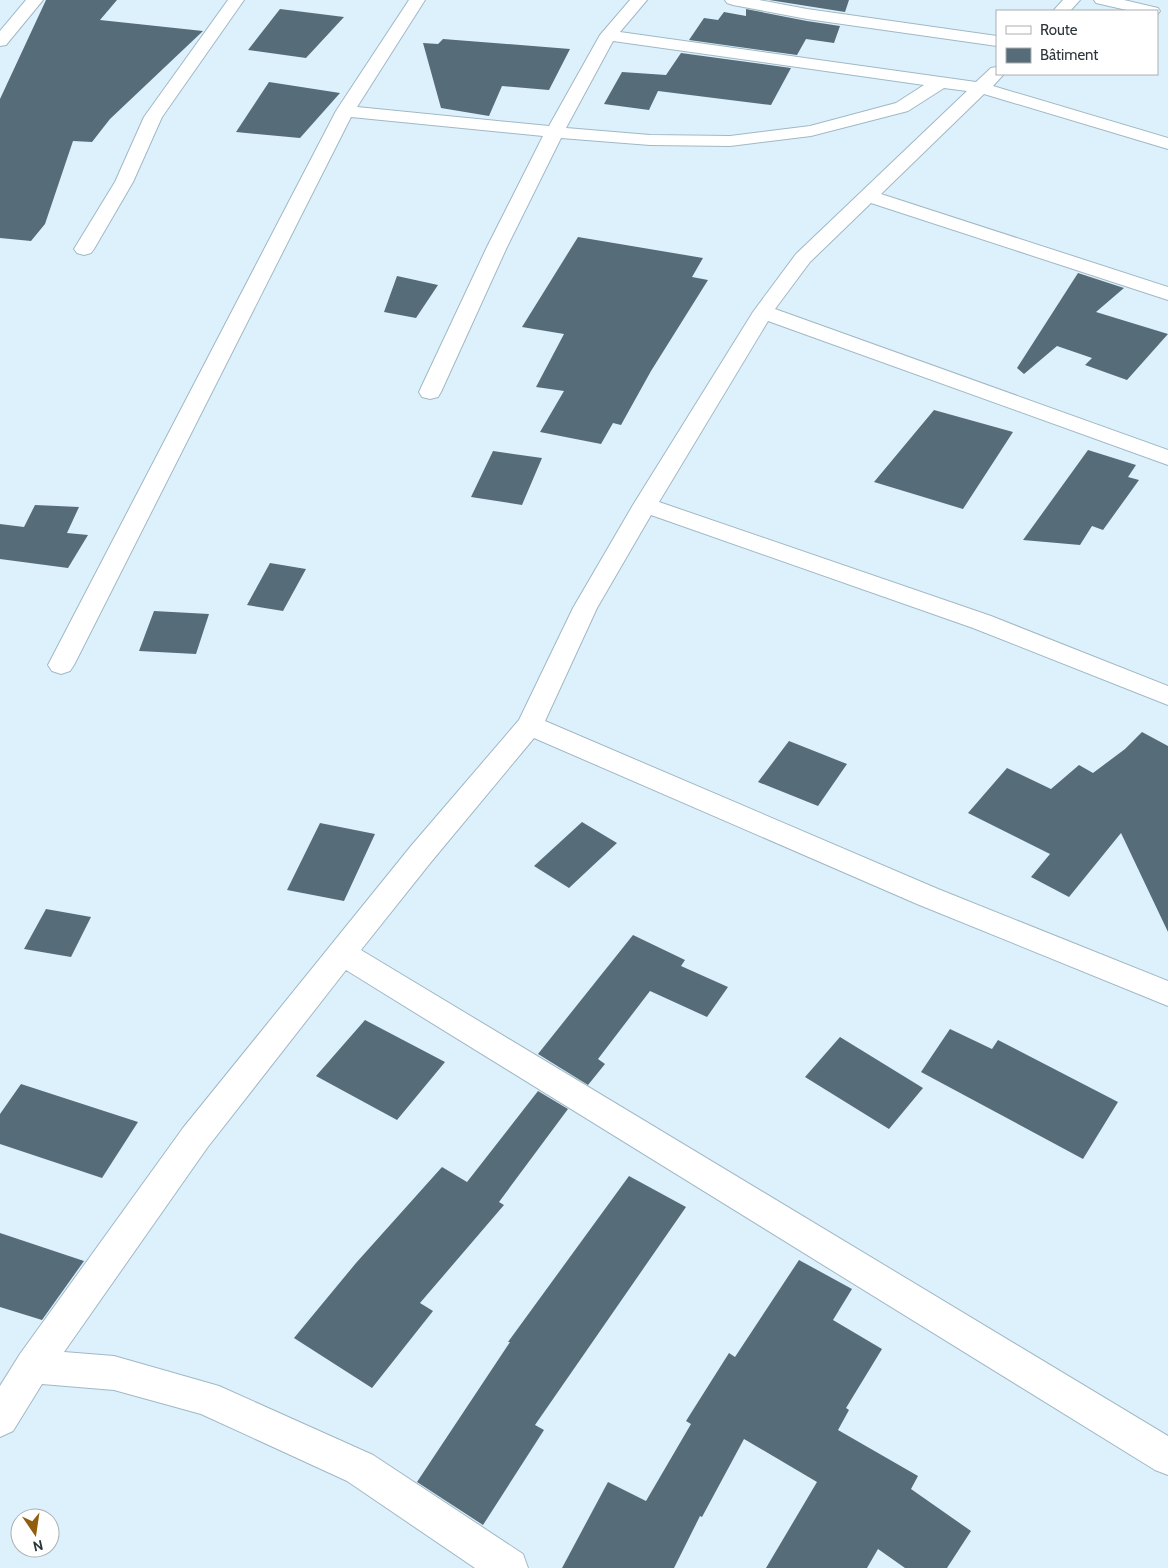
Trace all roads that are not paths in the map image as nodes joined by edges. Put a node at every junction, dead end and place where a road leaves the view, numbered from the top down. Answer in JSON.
{"nodes":[{"id":1,"x":34,"y":0,"type":"edge"},
{"id":2,"x":236,"y":0,"type":"edge"},
{"id":3,"x":417,"y":0,"type":"edge"},
{"id":4,"x":639,"y":0,"type":"edge"},
{"id":5,"x":733,"y":0,"type":"edge"},
{"id":6,"x":1072,"y":0,"type":"edge"},
{"id":7,"x":1102,"y":0,"type":"edge"},
{"id":8,"x":1062,"y":10,"type":"edge"},
{"id":9,"x":1147,"y":10,"type":"edge"},
{"id":10,"x":608,"y":35,"type":"junction"},
{"id":11,"x":0,"y":41,"type":"edge"},
{"id":12,"x":996,"y":41,"type":"edge"},
{"id":13,"x":989,"y":80,"type":"edge"},
{"id":14,"x":941,"y":82,"type":"junction"},
{"id":15,"x":345,"y":111,"type":"junction"},
{"id":16,"x":554,"y":132,"type":"junction"},
{"id":17,"x":1168,"y":144,"type":"edge"},
{"id":18,"x":868,"y":196,"type":"junction"},
{"id":19,"x":84,"y":249,"type":"dead end"},
{"id":20,"x":1168,"y":294,"type":"edge"},
{"id":21,"x":763,"y":312,"type":"junction"},
{"id":22,"x":430,"y":392,"type":"dead end"},
{"id":23,"x":1168,"y":458,"type":"edge"},
{"id":24,"x":645,"y":505,"type":"junction"},
{"id":25,"x":61,"y":665,"type":"dead end"},
{"id":26,"x":1168,"y":696,"type":"edge"},
{"id":27,"x":530,"y":725,"type":"junction"},
{"id":28,"x":343,"y":954,"type":"junction"},
{"id":29,"x":1168,"y":994,"type":"edge"},
{"id":30,"x":33,"y":1366,"type":"junction"},
{"id":31,"x":0,"y":1419,"type":"edge"},
{"id":32,"x":1168,"y":1457,"type":"edge"},
{"id":33,"x":509,"y":1568,"type":"edge"}],
"edges":[{"from":1,"to":11,"type":"street"},
{"from":2,"to":19,"type":"street"},
{"from":3,"to":15,"type":"street"},
{"from":4,"to":10,"type":"street"},
{"from":5,"to":12,"type":"street"},
{"from":6,"to":8,"type":"street"},
{"from":7,"to":9,"type":"street"},
{"from":10,"to":14,"type":"street"},
{"from":10,"to":16,"type":"street"},
{"from":13,"to":14,"type":"street"},
{"from":13,"to":17,"type":"street"},
{"from":13,"to":18,"type":"street"},
{"from":14,"to":16,"type":"street"},
{"from":15,"to":16,"type":"street"},
{"from":15,"to":25,"type":"street"},
{"from":16,"to":22,"type":"street"},
{"from":18,"to":20,"type":"street"},
{"from":18,"to":21,"type":"street"},
{"from":21,"to":23,"type":"street"},
{"from":21,"to":24,"type":"street"},
{"from":24,"to":26,"type":"street"},
{"from":24,"to":27,"type":"street"},
{"from":27,"to":28,"type":"street"},
{"from":27,"to":29,"type":"street"},
{"from":28,"to":30,"type":"street"},
{"from":28,"to":32,"type":"street"},
{"from":30,"to":31,"type":"street"},
{"from":30,"to":33,"type":"street"}]}
